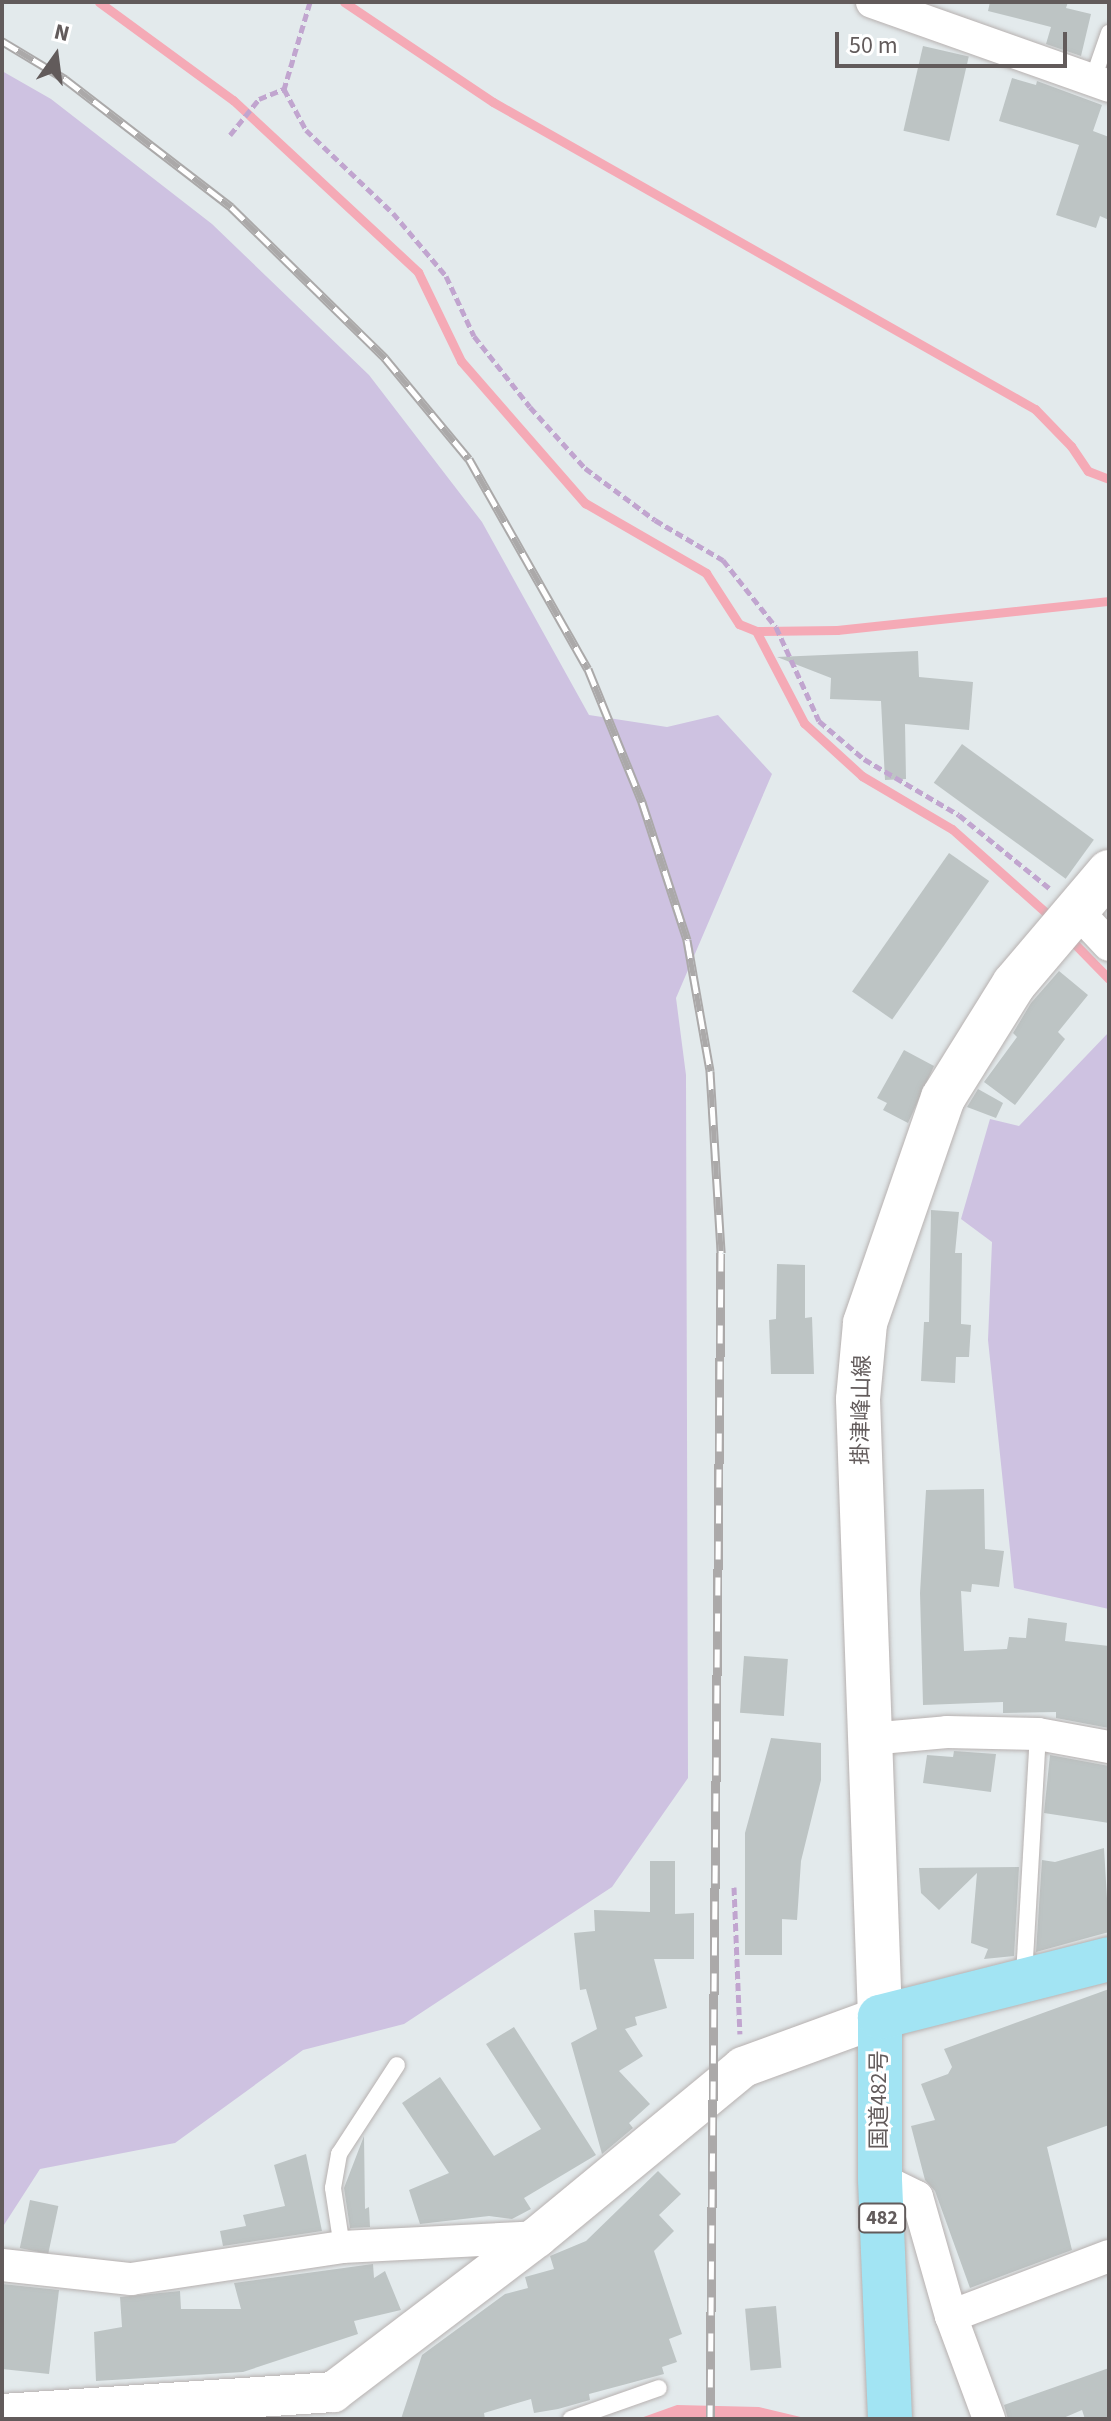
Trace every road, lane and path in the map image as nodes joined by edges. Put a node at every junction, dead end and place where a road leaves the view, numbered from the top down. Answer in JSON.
{"nodes":[{"id":1,"x":310,"y":2,"type":"edge"},
{"id":2,"x":872,"y":2,"type":"edge"},
{"id":3,"x":1109,"y":33,"type":"edge"},
{"id":4,"x":1101,"y":82,"type":"edge"},
{"id":5,"x":284,"y":89,"type":"junction"},
{"id":6,"x":230,"y":135,"type":"dead end"},
{"id":7,"x":1109,"y":872,"type":"edge"},
{"id":8,"x":1066,"y":921,"type":"junction"},
{"id":9,"x":1109,"y":945,"type":"edge"},
{"id":10,"x":1038,"y":1734,"type":"junction"},
{"id":11,"x":869,"y":1739,"type":"junction"},
{"id":12,"x":1109,"y":1747,"type":"edge"},
{"id":13,"x":734,"y":1887,"type":"dead end"},
{"id":14,"x":1109,"y":1959,"type":"edge"},
{"id":15,"x":1024,"y":1981,"type":"junction"},
{"id":16,"x":880,"y":2017,"type":"junction"},
{"id":17,"x":397,"y":2065,"type":"dead end"},
{"id":18,"x":743,"y":2067,"type":"junction"},
{"id":19,"x":880,"y":2179,"type":"junction"},
{"id":20,"x":537,"y":2237,"type":"junction"},
{"id":21,"x":342,"y":2247,"type":"junction"},
{"id":22,"x":1109,"y":2256,"type":"edge"},
{"id":23,"x":2,"y":2265,"type":"edge"},
{"id":24,"x":951,"y":2316,"type":"junction"},
{"id":25,"x":659,"y":2388,"type":"dead end"},
{"id":26,"x":336,"y":2406,"type":"edge"},
{"id":27,"x":2,"y":2414,"type":"edge"},
{"id":28,"x":893,"y":2418,"type":"edge"},
{"id":29,"x":571,"y":2419,"type":"edge"},
{"id":30,"x":989,"y":2419,"type":"edge"}],
"edges":[{"from":1,"to":5,"type":"path"},
{"from":2,"to":4,"type":"street"},
{"from":3,"to":4,"type":"lane"},
{"from":5,"to":6,"type":"path"},
{"from":5,"to":8,"type":"path"},
{"from":7,"to":8,"type":"main road","name":"掛津峰山線"},
{"from":8,"to":9,"type":"street"},
{"from":8,"to":11,"type":"main road","name":"掛津峰山線"},
{"from":10,"to":11,"type":"street"},
{"from":10,"to":12,"type":"street"},
{"from":10,"to":15,"type":"lane"},
{"from":11,"to":16,"type":"main road","name":"掛津峰山線"},
{"from":13,"to":18,"type":"path"},
{"from":14,"to":15,"type":"highway"},
{"from":15,"to":16,"type":"highway"},
{"from":16,"to":18,"type":"street"},
{"from":16,"to":19,"type":"highway","name":"国道482号","number":"482"},
{"from":17,"to":21,"type":"lane"},
{"from":18,"to":20,"type":"street"},
{"from":19,"to":24,"type":"street"},
{"from":19,"to":28,"type":"highway","name":"国道482号","number":"482"},
{"from":20,"to":21,"type":"street"},
{"from":20,"to":26,"type":"street"},
{"from":21,"to":23,"type":"street"},
{"from":22,"to":24,"type":"street"},
{"from":24,"to":30,"type":"street"},
{"from":25,"to":29,"type":"lane"},
{"from":26,"to":27,"type":"street"}]}
